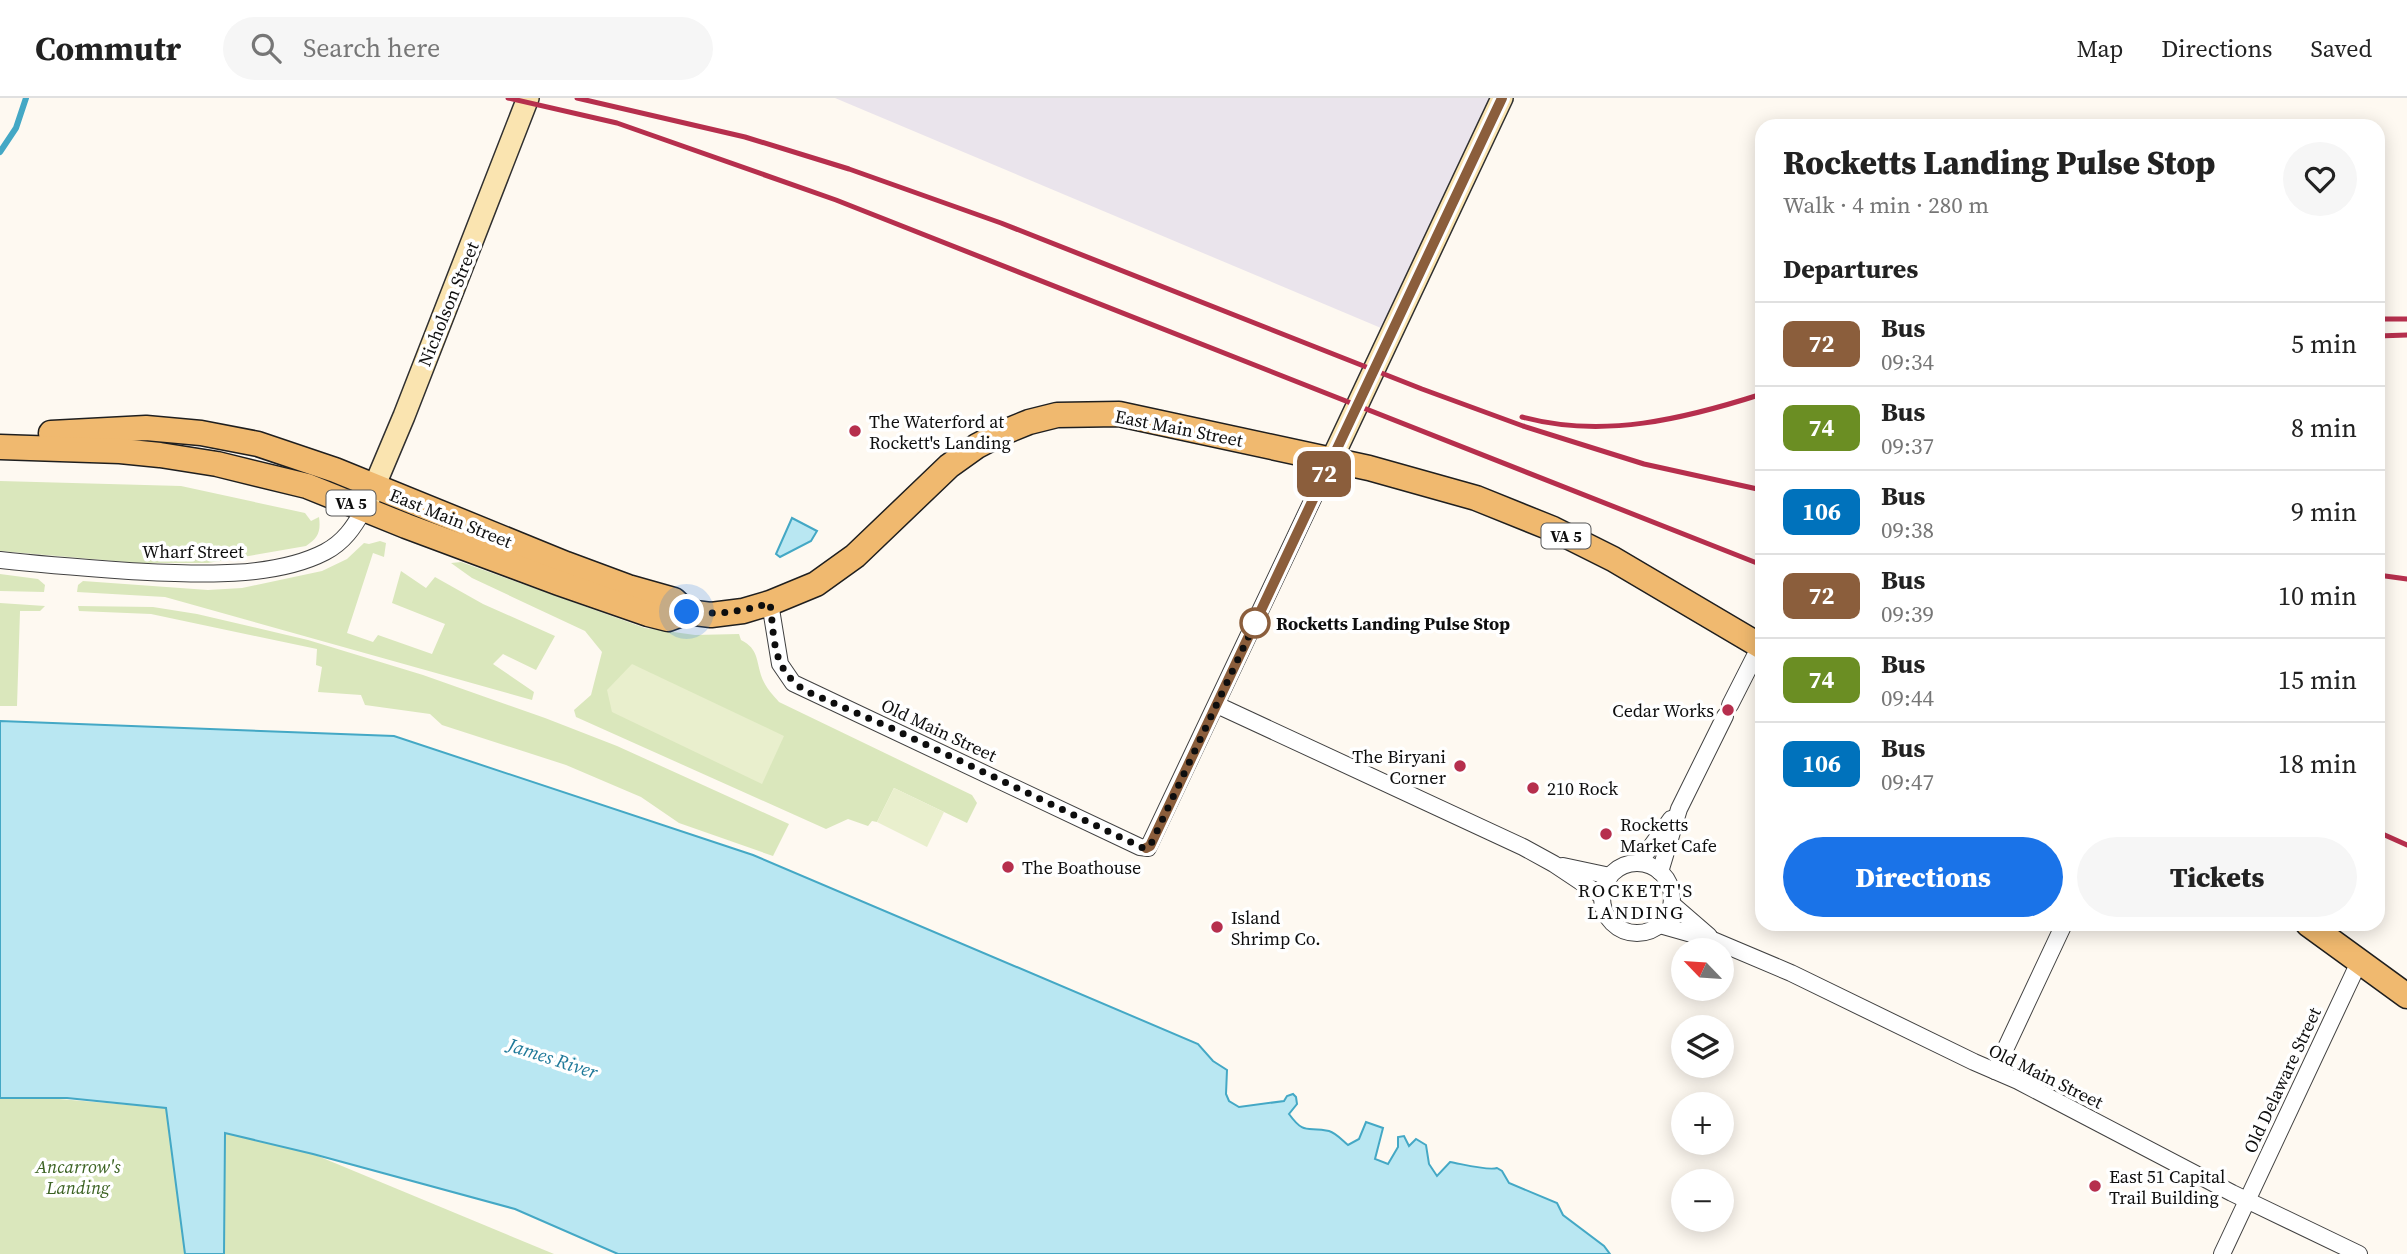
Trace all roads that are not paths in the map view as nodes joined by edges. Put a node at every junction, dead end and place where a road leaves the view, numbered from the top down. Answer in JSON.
{"nodes":[{"id":1,"x":528,"y":98,"type":"edge"},
{"id":2,"x":1502,"y":98,"type":"edge"},
{"id":3,"x":0,"y":432,"type":"edge"},
{"id":4,"x":0,"y":447,"type":"edge"},
{"id":5,"x":1331,"y":461,"type":"junction"},
{"id":6,"x":369,"y":498,"type":"junction"},
{"id":7,"x":0,"y":560,"type":"edge"},
{"id":8,"x":770,"y":603,"type":"junction"},
{"id":9,"x":1755,"y":643,"type":"edge"},
{"id":10,"x":1755,"y":658,"type":"edge"},
{"id":11,"x":1217,"y":705,"type":"junction"},
{"id":12,"x":1679,"y":809,"type":"junction"},
{"id":13,"x":1639,"y":863,"type":"junction"},
{"id":14,"x":1554,"y":864,"type":"junction"},
{"id":15,"x":1660,"y":872,"type":"junction"},
{"id":16,"x":1610,"y":876,"type":"junction"},
{"id":17,"x":1602,"y":897,"type":"junction"},
{"id":18,"x":1672,"y":904,"type":"junction"},
{"id":19,"x":1660,"y":925,"type":"junction"},
{"id":20,"x":2061,"y":931,"type":"edge"},
{"id":21,"x":2318,"y":931,"type":"edge"},
{"id":22,"x":1706,"y":938,"type":"edge"},
{"id":23,"x":1711,"y":938,"type":"edge"},
{"id":24,"x":1734,"y":949,"type":"edge"},
{"id":25,"x":2360,"y":960,"type":"junction"},
{"id":26,"x":2407,"y":996,"type":"edge"},
{"id":27,"x":1995,"y":1071,"type":"junction"},
{"id":28,"x":2248,"y":1201,"type":"junction"},
{"id":29,"x":2222,"y":1254,"type":"edge"},
{"id":30,"x":2359,"y":1254,"type":"edge"}],
"edges":[{"from":1,"to":6,"type":"main road","name":"Nicholson Street"},
{"from":2,"to":5,"type":"main road"},
{"from":3,"to":6,"type":"main road","name":"East Main Street","number":"VA 5"},
{"from":4,"to":6,"type":"main road","name":"East Main Street","number":"VA 5"},
{"from":5,"to":8,"type":"main road","name":"East Main Street","number":"VA 5"},
{"from":5,"to":9,"type":"main road","name":"East Main Street","number":"VA 5"},
{"from":5,"to":11,"type":"street"},
{"from":6,"to":7,"type":"street","name":"Wharf Street"},
{"from":6,"to":8,"type":"main road","name":"East Main Street","number":"VA 5"},
{"from":8,"to":11,"type":"street","name":"Old Main Street"},
{"from":10,"to":12,"type":"street"},
{"from":11,"to":14,"type":"street","name":"Old Main Street"},
{"from":12,"to":13,"type":"street"},
{"from":12,"to":15,"type":"street"},
{"from":13,"to":15,"type":"street"},
{"from":13,"to":16,"type":"street"},
{"from":14,"to":16,"type":"street","name":"Old Main Street"},
{"from":14,"to":17,"type":"street","name":"Old Main Street"},
{"from":15,"to":18,"type":"street","name":"Old Main Street"},
{"from":16,"to":17,"type":"street"},
{"from":17,"to":19,"type":"street","name":"Old Main Street"},
{"from":18,"to":19,"type":"street"},
{"from":18,"to":23,"type":"street","name":"Old Main Street"},
{"from":19,"to":22,"type":"street","name":"Old Main Street"},
{"from":20,"to":27,"type":"street"},
{"from":21,"to":25,"type":"main road"},
{"from":24,"to":27,"type":"street","name":"Old Main Street"},
{"from":25,"to":26,"type":"main road"},
{"from":25,"to":28,"type":"street","name":"Old Delaware Street"},
{"from":27,"to":28,"type":"street","name":"Old Main Street"},
{"from":28,"to":29,"type":"street","name":"Old Delaware Street"},
{"from":28,"to":30,"type":"street","name":"Old Main Street"}]}
